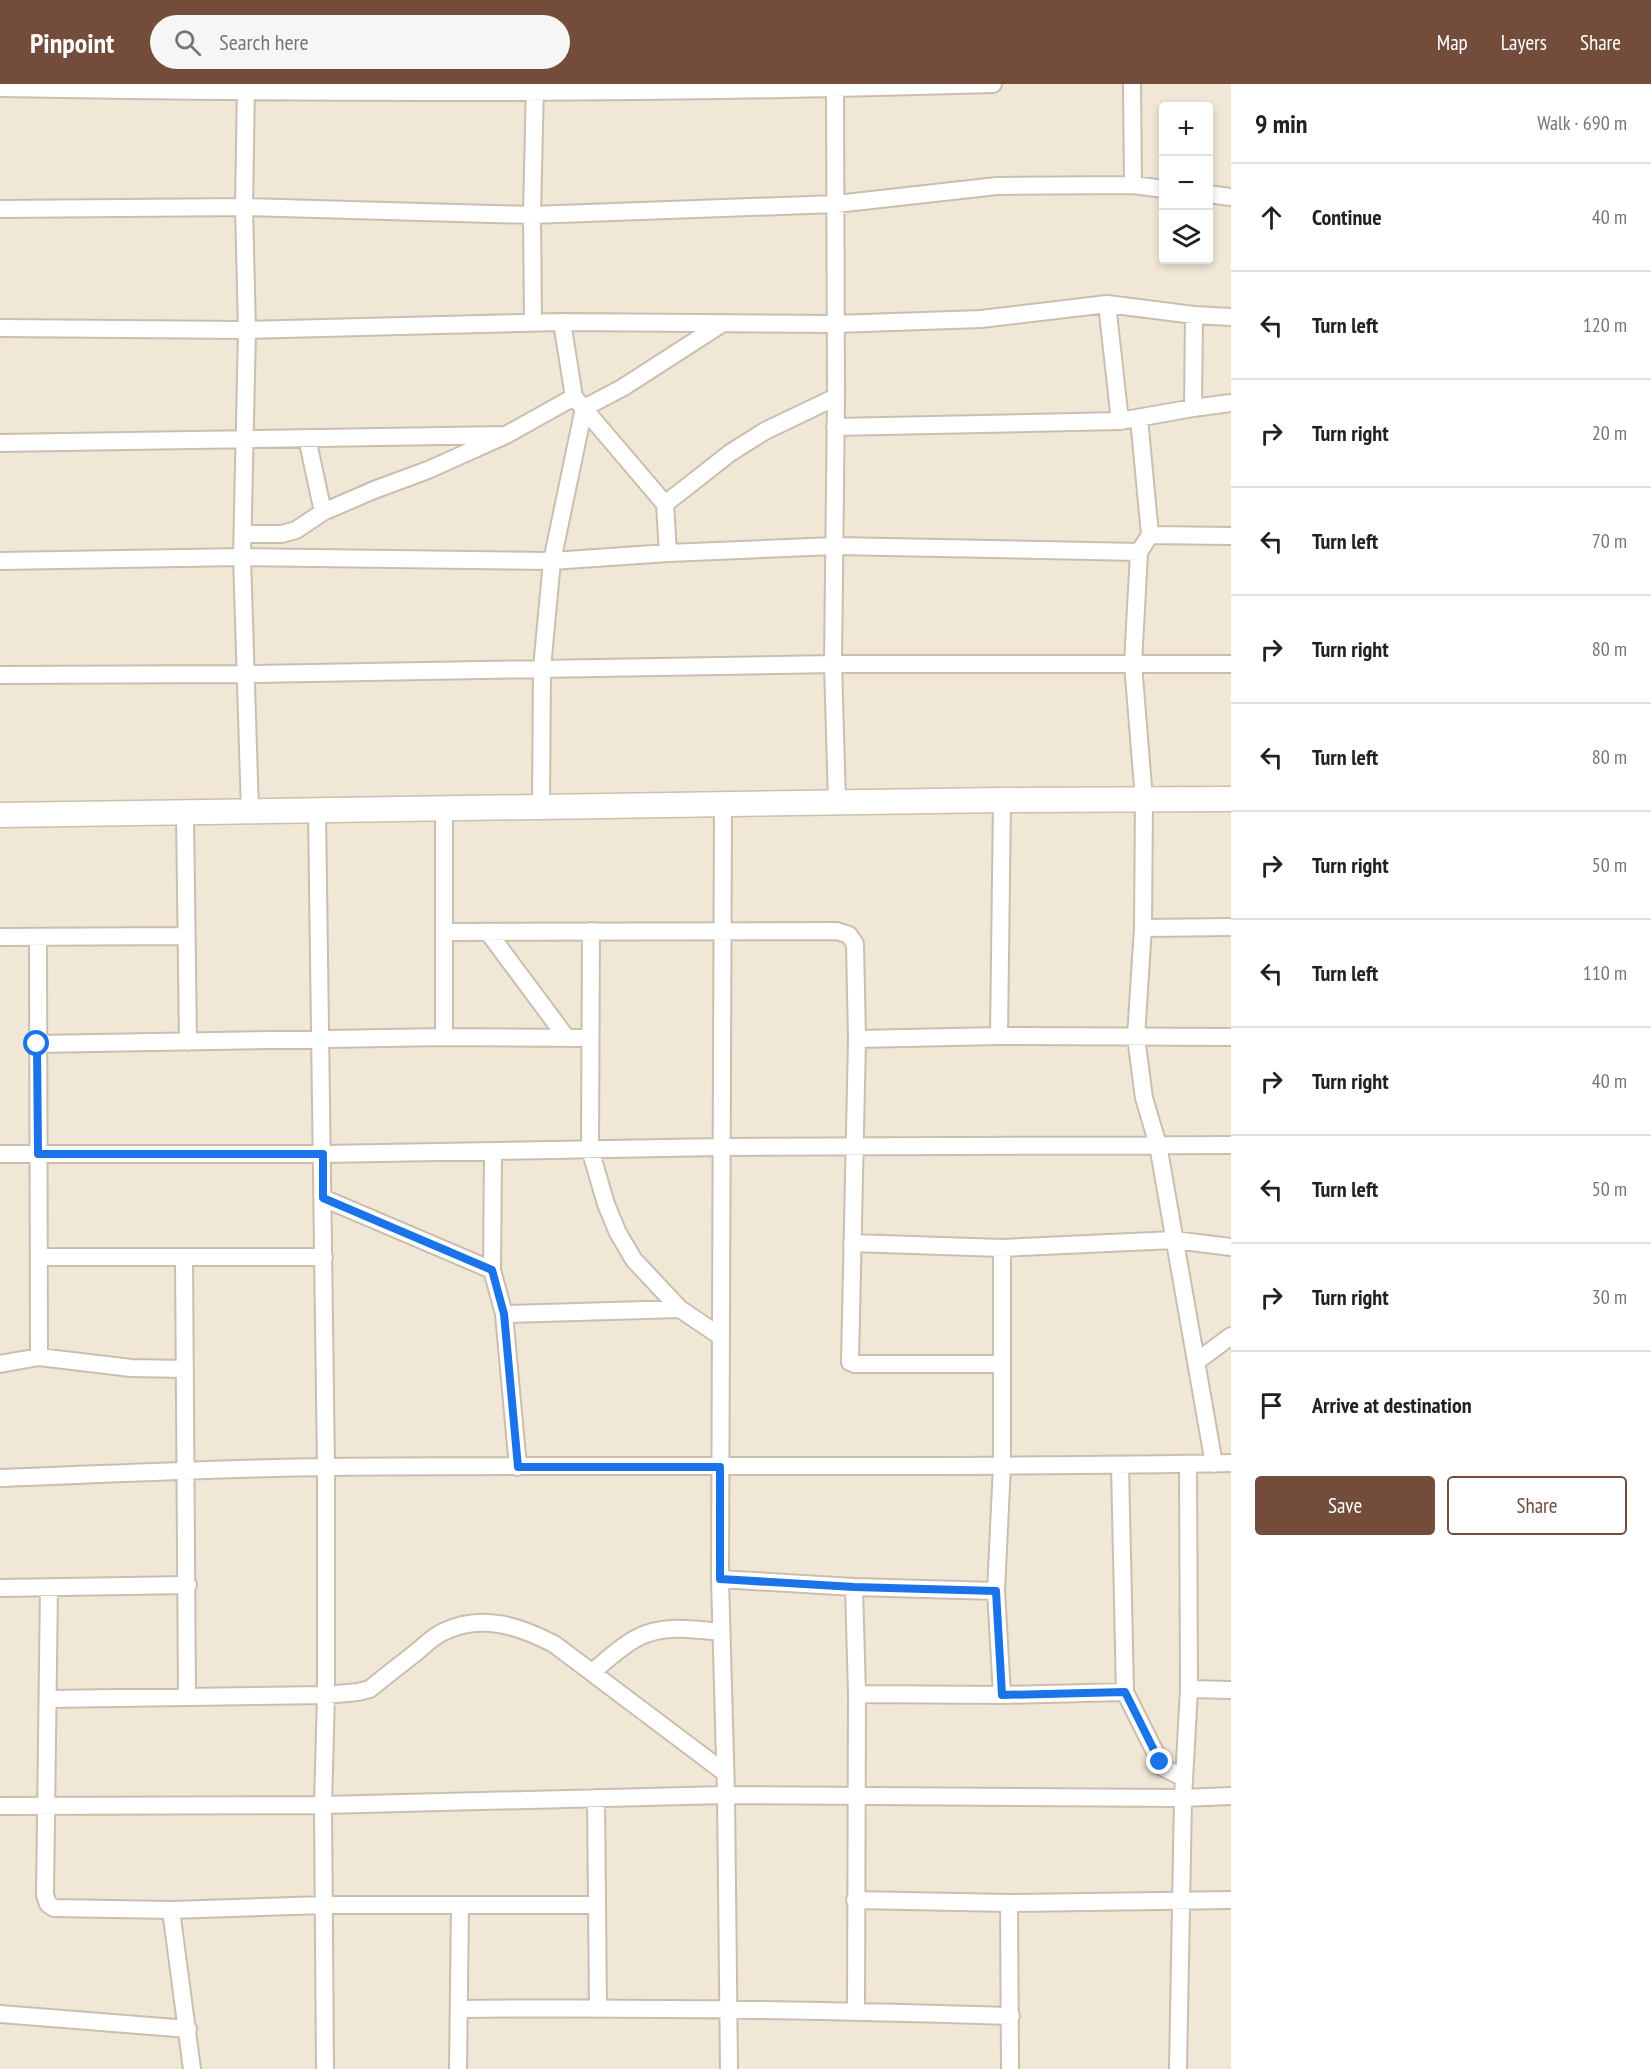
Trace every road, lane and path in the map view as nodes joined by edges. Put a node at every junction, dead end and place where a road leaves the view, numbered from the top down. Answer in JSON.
{"nodes":[{"id":1,"x":993,"y":84,"type":"edge"},
{"id":2,"x":1132,"y":84,"type":"edge"},
{"id":3,"x":835,"y":86,"type":"edge"},
{"id":4,"x":0,"y":88,"type":"edge"},
{"id":5,"x":246,"y":88,"type":"edge"},
{"id":6,"x":535,"y":88,"type":"edge"},
{"id":7,"x":1132,"y":185,"type":"junction"},
{"id":8,"x":1159,"y":188,"type":"edge"},
{"id":9,"x":1213,"y":195,"type":"edge"},
{"id":10,"x":1231,"y":197,"type":"edge"},
{"id":11,"x":836,"y":204,"type":"junction"},
{"id":12,"x":244,"y":207,"type":"junction"},
{"id":13,"x":0,"y":209,"type":"edge"},
{"id":14,"x":531,"y":215,"type":"junction"},
{"id":15,"x":1107,"y":304,"type":"junction"},
{"id":16,"x":1194,"y":315,"type":"junction"},
{"id":17,"x":1231,"y":317,"type":"edge"},
{"id":18,"x":562,"y":322,"type":"junction"},
{"id":19,"x":533,"y":323,"type":"junction"},
{"id":20,"x":723,"y":323,"type":"junction"},
{"id":21,"x":835,"y":324,"type":"junction"},
{"id":22,"x":0,"y":328,"type":"edge"},
{"id":23,"x":247,"y":330,"type":"junction"},
{"id":24,"x":836,"y":397,"type":"junction"},
{"id":25,"x":579,"y":403,"type":"junction"},
{"id":26,"x":1231,"y":403,"type":"edge"},
{"id":27,"x":1193,"y":408,"type":"junction"},
{"id":28,"x":1140,"y":418,"type":"junction"},
{"id":29,"x":1120,"y":422,"type":"junction"},
{"id":30,"x":835,"y":428,"type":"junction"},
{"id":31,"x":506,"y":435,"type":"junction"},
{"id":32,"x":307,"y":438,"type":"junction"},
{"id":33,"x":244,"y":441,"type":"junction"},
{"id":34,"x":0,"y":444,"type":"edge"},
{"id":35,"x":665,"y":504,"type":"junction"},
{"id":36,"x":322,"y":513,"type":"junction"},
{"id":37,"x":243,"y":534,"type":"junction"},
{"id":38,"x":1150,"y":535,"type":"junction"},
{"id":39,"x":1231,"y":536,"type":"edge"},
{"id":40,"x":834,"y":546,"type":"junction"},
{"id":41,"x":1140,"y":552,"type":"junction"},
{"id":42,"x":668,"y":553,"type":"junction"},
{"id":43,"x":242,"y":557,"type":"junction"},
{"id":44,"x":0,"y":561,"type":"edge"},
{"id":45,"x":552,"y":561,"type":"junction"},
{"id":46,"x":833,"y":664,"type":"junction"},
{"id":47,"x":1133,"y":664,"type":"junction"},
{"id":48,"x":1231,"y":664,"type":"edge"},
{"id":49,"x":542,"y":668,"type":"junction"},
{"id":50,"x":247,"y":674,"type":"junction"},
{"id":51,"x":0,"y":675,"type":"edge"},
{"id":52,"x":1231,"y":799,"type":"edge"},
{"id":53,"x":1002,"y":800,"type":"junction"},
{"id":54,"x":1144,"y":800,"type":"junction"},
{"id":55,"x":837,"y":802,"type":"junction"},
{"id":56,"x":723,"y":804,"type":"junction"},
{"id":57,"x":542,"y":806,"type":"junction"},
{"id":58,"x":444,"y":808,"type":"junction"},
{"id":59,"x":317,"y":811,"type":"junction"},
{"id":60,"x":250,"y":812,"type":"junction"},
{"id":61,"x":185,"y":813,"type":"junction"},
{"id":62,"x":0,"y":815,"type":"edge"},
{"id":63,"x":1231,"y":927,"type":"edge"},
{"id":64,"x":1143,"y":928,"type":"junction"},
{"id":65,"x":724,"y":930,"type":"junction"},
{"id":66,"x":591,"y":931,"type":"junction"},
{"id":67,"x":444,"y":932,"type":"junction"},
{"id":68,"x":488,"y":932,"type":"junction"},
{"id":69,"x":185,"y":936,"type":"junction"},
{"id":70,"x":0,"y":937,"type":"edge"},
{"id":71,"x":38,"y":937,"type":"junction"},
{"id":72,"x":999,"y":1036,"type":"junction"},
{"id":73,"x":444,"y":1037,"type":"junction"},
{"id":74,"x":566,"y":1037,"type":"junction"},
{"id":75,"x":1136,"y":1037,"type":"junction"},
{"id":76,"x":1231,"y":1037,"type":"edge"},
{"id":77,"x":590,"y":1038,"type":"junction"},
{"id":78,"x":857,"y":1038,"type":"junction"},
{"id":79,"x":320,"y":1040,"type":"junction"},
{"id":80,"x":188,"y":1042,"type":"junction"},
{"id":81,"x":37,"y":1044,"type":"junction"},
{"id":82,"x":1158,"y":1145,"type":"junction"},
{"id":83,"x":1231,"y":1145,"type":"edge"},
{"id":84,"x":855,"y":1146,"type":"junction"},
{"id":85,"x":721,"y":1147,"type":"junction"},
{"id":86,"x":590,"y":1149,"type":"junction"},
{"id":87,"x":493,"y":1151,"type":"junction"},
{"id":88,"x":0,"y":1154,"type":"edge"},
{"id":89,"x":38,"y":1154,"type":"junction"},
{"id":90,"x":323,"y":1154,"type":"junction"},
{"id":91,"x":323,"y":1198,"type":"junction"},
{"id":92,"x":1174,"y":1240,"type":"junction"},
{"id":93,"x":852,"y":1243,"type":"junction"},
{"id":94,"x":1231,"y":1247,"type":"edge"},
{"id":95,"x":1002,"y":1248,"type":"junction"},
{"id":96,"x":40,"y":1257,"type":"junction"},
{"id":97,"x":184,"y":1257,"type":"junction"},
{"id":98,"x":324,"y":1257,"type":"junction"},
{"id":99,"x":492,"y":1270,"type":"junction"},
{"id":100,"x":680,"y":1309,"type":"junction"},
{"id":101,"x":504,"y":1314,"type":"junction"},
{"id":102,"x":720,"y":1336,"type":"junction"},
{"id":103,"x":1231,"y":1336,"type":"edge"},
{"id":104,"x":39,"y":1357,"type":"junction"},
{"id":105,"x":1196,"y":1362,"type":"junction"},
{"id":106,"x":0,"y":1364,"type":"edge"},
{"id":107,"x":1002,"y":1365,"type":"junction"},
{"id":108,"x":185,"y":1369,"type":"junction"},
{"id":109,"x":1188,"y":1464,"type":"junction"},
{"id":110,"x":1223,"y":1464,"type":"edge"},
{"id":111,"x":1002,"y":1465,"type":"junction"},
{"id":112,"x":1120,"y":1465,"type":"junction"},
{"id":113,"x":326,"y":1467,"type":"junction"},
{"id":114,"x":518,"y":1467,"type":"junction"},
{"id":115,"x":720,"y":1467,"type":"junction"},
{"id":116,"x":187,"y":1470,"type":"junction"},
{"id":117,"x":0,"y":1478,"type":"edge"},
{"id":118,"x":720,"y":1579,"type":"junction"},
{"id":119,"x":188,"y":1585,"type":"junction"},
{"id":120,"x":49,"y":1587,"type":"junction"},
{"id":121,"x":854,"y":1587,"type":"junction"},
{"id":122,"x":0,"y":1588,"type":"edge"},
{"id":123,"x":996,"y":1591,"type":"junction"},
{"id":124,"x":721,"y":1632,"type":"junction"},
{"id":125,"x":592,"y":1672,"type":"junction"},
{"id":126,"x":1189,"y":1689,"type":"junction"},
{"id":127,"x":1231,"y":1690,"type":"edge"},
{"id":128,"x":1125,"y":1692,"type":"junction"},
{"id":129,"x":857,"y":1694,"type":"junction"},
{"id":130,"x":326,"y":1695,"type":"junction"},
{"id":131,"x":1002,"y":1695,"type":"junction"},
{"id":132,"x":187,"y":1697,"type":"junction"},
{"id":133,"x":48,"y":1700,"type":"junction"},
{"id":134,"x":724,"y":1772,"type":"junction"},
{"id":135,"x":1184,"y":1778,"type":"junction"},
{"id":136,"x":726,"y":1795,"type":"junction"},
{"id":137,"x":855,"y":1796,"type":"junction"},
{"id":138,"x":1231,"y":1796,"type":"edge"},
{"id":139,"x":596,"y":1798,"type":"junction"},
{"id":140,"x":1184,"y":1798,"type":"junction"},
{"id":141,"x":323,"y":1805,"type":"junction"},
{"id":142,"x":0,"y":1806,"type":"edge"},
{"id":143,"x":46,"y":1806,"type":"junction"},
{"id":144,"x":1182,"y":1899,"type":"junction"},
{"id":145,"x":855,"y":1900,"type":"junction"},
{"id":146,"x":1231,"y":1900,"type":"edge"},
{"id":147,"x":1009,"y":1902,"type":"junction"},
{"id":148,"x":324,"y":1905,"type":"junction"},
{"id":149,"x":597,"y":1905,"type":"junction"},
{"id":150,"x":460,"y":1906,"type":"junction"},
{"id":151,"x":171,"y":1910,"type":"junction"},
{"id":152,"x":598,"y":2008,"type":"junction"},
{"id":153,"x":459,"y":2009,"type":"junction"},
{"id":154,"x":728,"y":2011,"type":"junction"},
{"id":155,"x":856,"y":2011,"type":"junction"},
{"id":156,"x":0,"y":2014,"type":"edge"},
{"id":157,"x":1011,"y":2016,"type":"junction"},
{"id":158,"x":188,"y":2029,"type":"junction"},
{"id":159,"x":192,"y":2069,"type":"edge"},
{"id":160,"x":326,"y":2069,"type":"edge"},
{"id":161,"x":458,"y":2069,"type":"edge"},
{"id":162,"x":729,"y":2069,"type":"edge"},
{"id":163,"x":1010,"y":2069,"type":"edge"},
{"id":164,"x":1178,"y":2069,"type":"edge"}],
"edges":[{"from":1,"to":3,"type":"street"},
{"from":2,"to":7,"type":"street"},
{"from":3,"to":6,"type":"street"},
{"from":3,"to":11,"type":"street"},
{"from":4,"to":5,"type":"street"},
{"from":5,"to":6,"type":"street"},
{"from":5,"to":12,"type":"street"},
{"from":6,"to":14,"type":"street"},
{"from":7,"to":8,"type":"street"},
{"from":7,"to":11,"type":"street"},
{"from":9,"to":10,"type":"street"},
{"from":11,"to":14,"type":"street"},
{"from":11,"to":21,"type":"street"},
{"from":12,"to":13,"type":"street"},
{"from":12,"to":14,"type":"street"},
{"from":12,"to":23,"type":"street"},
{"from":14,"to":19,"type":"street"},
{"from":15,"to":16,"type":"street"},
{"from":15,"to":21,"type":"street"},
{"from":15,"to":29,"type":"street"},
{"from":16,"to":17,"type":"street"},
{"from":16,"to":27,"type":"street"},
{"from":18,"to":19,"type":"street"},
{"from":18,"to":20,"type":"street"},
{"from":18,"to":25,"type":"street"},
{"from":19,"to":23,"type":"street"},
{"from":20,"to":21,"type":"street"},
{"from":20,"to":25,"type":"street"},
{"from":21,"to":24,"type":"street"},
{"from":22,"to":23,"type":"street"},
{"from":23,"to":33,"type":"street"},
{"from":24,"to":30,"type":"street"},
{"from":24,"to":35,"type":"street"},
{"from":25,"to":31,"type":"street"},
{"from":25,"to":35,"type":"street"},
{"from":25,"to":45,"type":"street"},
{"from":26,"to":27,"type":"street"},
{"from":27,"to":28,"type":"street"},
{"from":28,"to":29,"type":"street"},
{"from":28,"to":38,"type":"street"},
{"from":29,"to":30,"type":"street"},
{"from":30,"to":40,"type":"street"},
{"from":31,"to":32,"type":"street"},
{"from":31,"to":36,"type":"street"},
{"from":32,"to":33,"type":"street"},
{"from":32,"to":36,"type":"street"},
{"from":33,"to":34,"type":"street"},
{"from":33,"to":37,"type":"street"},
{"from":35,"to":42,"type":"street"},
{"from":36,"to":37,"type":"street"},
{"from":37,"to":43,"type":"street"},
{"from":38,"to":39,"type":"street"},
{"from":38,"to":41,"type":"street"},
{"from":40,"to":41,"type":"street"},
{"from":40,"to":42,"type":"street"},
{"from":40,"to":46,"type":"street"},
{"from":41,"to":47,"type":"street"},
{"from":42,"to":45,"type":"street"},
{"from":43,"to":44,"type":"street"},
{"from":43,"to":45,"type":"street"},
{"from":43,"to":50,"type":"street"},
{"from":45,"to":49,"type":"street"},
{"from":46,"to":47,"type":"street"},
{"from":46,"to":49,"type":"street"},
{"from":46,"to":55,"type":"street"},
{"from":47,"to":48,"type":"street"},
{"from":47,"to":54,"type":"street"},
{"from":49,"to":50,"type":"street"},
{"from":49,"to":57,"type":"street"},
{"from":50,"to":51,"type":"street"},
{"from":50,"to":60,"type":"street"},
{"from":52,"to":54,"type":"street"},
{"from":53,"to":54,"type":"street"},
{"from":53,"to":55,"type":"street"},
{"from":53,"to":72,"type":"street"},
{"from":54,"to":64,"type":"street"},
{"from":55,"to":56,"type":"street"},
{"from":56,"to":57,"type":"street"},
{"from":56,"to":65,"type":"street"},
{"from":57,"to":58,"type":"street"},
{"from":58,"to":59,"type":"street"},
{"from":58,"to":67,"type":"street"},
{"from":59,"to":60,"type":"street"},
{"from":59,"to":79,"type":"street"},
{"from":60,"to":61,"type":"street"},
{"from":61,"to":62,"type":"street"},
{"from":61,"to":69,"type":"street"},
{"from":63,"to":64,"type":"street"},
{"from":64,"to":75,"type":"street"},
{"from":65,"to":66,"type":"street"},
{"from":65,"to":78,"type":"street"},
{"from":65,"to":85,"type":"street"},
{"from":66,"to":68,"type":"street"},
{"from":66,"to":77,"type":"street"},
{"from":67,"to":68,"type":"street"},
{"from":67,"to":73,"type":"street"},
{"from":68,"to":74,"type":"street"},
{"from":69,"to":71,"type":"street"},
{"from":69,"to":80,"type":"street"},
{"from":70,"to":71,"type":"street"},
{"from":71,"to":81,"type":"street"},
{"from":72,"to":75,"type":"street"},
{"from":72,"to":78,"type":"street"},
{"from":73,"to":74,"type":"street"},
{"from":73,"to":79,"type":"street"},
{"from":74,"to":77,"type":"street"},
{"from":75,"to":76,"type":"street"},
{"from":75,"to":82,"type":"street"},
{"from":77,"to":86,"type":"street"},
{"from":78,"to":84,"type":"street"},
{"from":79,"to":80,"type":"street"},
{"from":79,"to":90,"type":"street"},
{"from":80,"to":81,"type":"street"},
{"from":81,"to":89,"type":"street"},
{"from":82,"to":83,"type":"street"},
{"from":82,"to":84,"type":"street"},
{"from":82,"to":92,"type":"street"},
{"from":84,"to":85,"type":"street"},
{"from":84,"to":93,"type":"street"},
{"from":85,"to":86,"type":"street"},
{"from":85,"to":102,"type":"street"},
{"from":86,"to":87,"type":"street"},
{"from":86,"to":100,"type":"street"},
{"from":87,"to":90,"type":"street"},
{"from":87,"to":99,"type":"street"},
{"from":88,"to":89,"type":"street"},
{"from":89,"to":90,"type":"street"},
{"from":89,"to":96,"type":"street"},
{"from":90,"to":91,"type":"street"},
{"from":91,"to":98,"type":"street"},
{"from":91,"to":99,"type":"street"},
{"from":92,"to":94,"type":"street"},
{"from":92,"to":95,"type":"street"},
{"from":92,"to":105,"type":"street"},
{"from":93,"to":95,"type":"street"},
{"from":93,"to":107,"type":"street"},
{"from":95,"to":107,"type":"street"},
{"from":96,"to":97,"type":"street"},
{"from":96,"to":104,"type":"street"},
{"from":97,"to":98,"type":"street"},
{"from":97,"to":108,"type":"street"},
{"from":98,"to":113,"type":"street"},
{"from":99,"to":101,"type":"street"},
{"from":100,"to":101,"type":"street"},
{"from":100,"to":102,"type":"street"},
{"from":101,"to":114,"type":"street"},
{"from":102,"to":115,"type":"street"},
{"from":103,"to":105,"type":"street"},
{"from":104,"to":106,"type":"street"},
{"from":104,"to":108,"type":"street"},
{"from":105,"to":110,"type":"street"},
{"from":107,"to":111,"type":"street"},
{"from":108,"to":116,"type":"street"},
{"from":109,"to":110,"type":"street"},
{"from":109,"to":112,"type":"street"},
{"from":109,"to":126,"type":"street"},
{"from":111,"to":112,"type":"street"},
{"from":111,"to":115,"type":"street"},
{"from":111,"to":123,"type":"street"},
{"from":112,"to":128,"type":"street"},
{"from":113,"to":114,"type":"street"},
{"from":113,"to":116,"type":"street"},
{"from":113,"to":130,"type":"street"},
{"from":114,"to":115,"type":"street"},
{"from":115,"to":118,"type":"street"},
{"from":116,"to":117,"type":"street"},
{"from":116,"to":119,"type":"street"},
{"from":118,"to":121,"type":"street"},
{"from":118,"to":124,"type":"street"},
{"from":119,"to":120,"type":"street"},
{"from":119,"to":132,"type":"street"},
{"from":120,"to":122,"type":"street"},
{"from":120,"to":133,"type":"street"},
{"from":121,"to":123,"type":"street"},
{"from":121,"to":129,"type":"street"},
{"from":123,"to":131,"type":"street"},
{"from":124,"to":125,"type":"street"},
{"from":124,"to":134,"type":"street"},
{"from":125,"to":130,"type":"street"},
{"from":125,"to":134,"type":"street"},
{"from":126,"to":127,"type":"street"},
{"from":126,"to":135,"type":"street"},
{"from":128,"to":131,"type":"street"},
{"from":128,"to":135,"type":"street"},
{"from":129,"to":131,"type":"street"},
{"from":129,"to":137,"type":"street"},
{"from":130,"to":132,"type":"street"},
{"from":130,"to":141,"type":"street"},
{"from":132,"to":133,"type":"street"},
{"from":133,"to":143,"type":"street"},
{"from":134,"to":136,"type":"street"},
{"from":135,"to":140,"type":"street"},
{"from":136,"to":137,"type":"street"},
{"from":136,"to":139,"type":"street"},
{"from":136,"to":154,"type":"street"},
{"from":137,"to":140,"type":"street"},
{"from":137,"to":145,"type":"street"},
{"from":138,"to":140,"type":"street"},
{"from":139,"to":141,"type":"street"},
{"from":139,"to":149,"type":"street"},
{"from":140,"to":144,"type":"street"},
{"from":141,"to":143,"type":"street"},
{"from":141,"to":148,"type":"street"},
{"from":142,"to":143,"type":"street"},
{"from":143,"to":151,"type":"street"},
{"from":144,"to":146,"type":"street"},
{"from":144,"to":147,"type":"street"},
{"from":144,"to":164,"type":"street"},
{"from":145,"to":147,"type":"street"},
{"from":145,"to":155,"type":"street"},
{"from":147,"to":157,"type":"street"},
{"from":148,"to":150,"type":"street"},
{"from":148,"to":151,"type":"street"},
{"from":148,"to":160,"type":"street"},
{"from":149,"to":150,"type":"street"},
{"from":149,"to":152,"type":"street"},
{"from":150,"to":153,"type":"street"},
{"from":151,"to":158,"type":"street"},
{"from":152,"to":153,"type":"street"},
{"from":152,"to":154,"type":"street"},
{"from":153,"to":161,"type":"street"},
{"from":154,"to":155,"type":"street"},
{"from":154,"to":162,"type":"street"},
{"from":155,"to":157,"type":"street"},
{"from":156,"to":158,"type":"street"},
{"from":157,"to":163,"type":"street"},
{"from":158,"to":159,"type":"street"}]}
